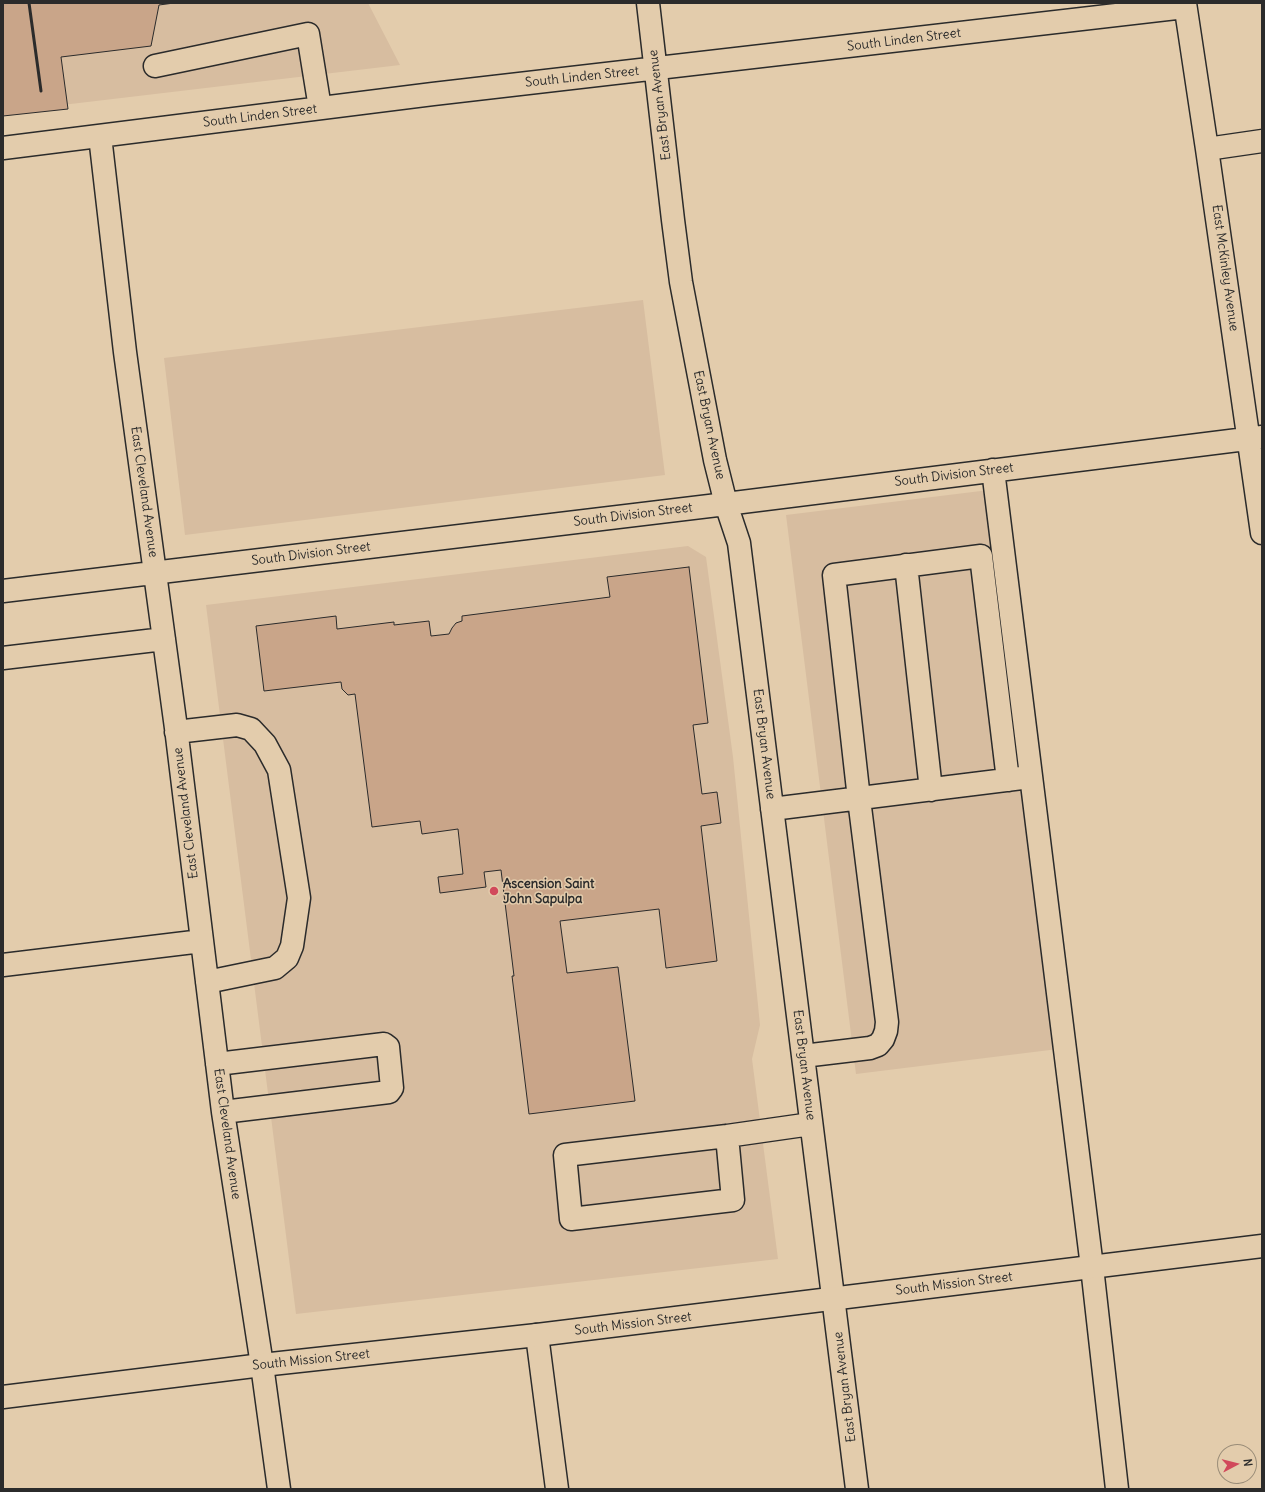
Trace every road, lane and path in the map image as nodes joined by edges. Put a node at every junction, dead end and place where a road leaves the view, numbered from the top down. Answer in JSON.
{"nodes":[{"id":1,"x":648,"y":3,"type":"edge"},
{"id":2,"x":1185,"y":5,"type":"edge"},
{"id":3,"x":155,"y":66,"type":"dead end"},
{"id":4,"x":656,"y":69,"type":"junction"},
{"id":5,"x":320,"y":108,"type":"junction"},
{"id":6,"x":100,"y":136,"type":"junction"},
{"id":7,"x":1262,"y":141,"type":"edge"},
{"id":8,"x":3,"y":148,"type":"edge"},
{"id":9,"x":1207,"y":149,"type":"junction"},
{"id":10,"x":1256,"y":438,"type":"edge"},
{"id":11,"x":993,"y":470,"type":"junction"},
{"id":12,"x":726,"y":504,"type":"junction"},
{"id":13,"x":1262,"y":533,"type":"edge"},
{"id":14,"x":906,"y":565,"type":"junction"},
{"id":15,"x":156,"y":573,"type":"junction"},
{"id":16,"x":3,"y":591,"type":"edge"},
{"id":17,"x":164,"y":639,"type":"junction"},
{"id":18,"x":3,"y":658,"type":"edge"},
{"id":19,"x":176,"y":732,"type":"junction"},
{"id":20,"x":1031,"y":777,"type":"junction"},
{"id":21,"x":1008,"y":780,"type":"junction"},
{"id":22,"x":931,"y":790,"type":"junction"},
{"id":23,"x":858,"y":799,"type":"junction"},
{"id":24,"x":772,"y":809,"type":"junction"},
{"id":25,"x":202,"y":941,"type":"junction"},
{"id":26,"x":3,"y":965,"type":"edge"},
{"id":27,"x":207,"y":982,"type":"junction"},
{"id":28,"x":803,"y":1056,"type":"junction"},
{"id":29,"x":217,"y":1064,"type":"junction"},
{"id":30,"x":223,"y":1112,"type":"junction"},
{"id":31,"x":811,"y":1124,"type":"junction"},
{"id":32,"x":727,"y":1136,"type":"junction"},
{"id":33,"x":1262,"y":1246,"type":"edge"},
{"id":34,"x":1092,"y":1267,"type":"junction"},
{"id":35,"x":834,"y":1299,"type":"junction"},
{"id":36,"x":538,"y":1335,"type":"junction"},
{"id":37,"x":262,"y":1365,"type":"junction"},
{"id":38,"x":3,"y":1397,"type":"edge"},
{"id":39,"x":279,"y":1489,"type":"edge"},
{"id":40,"x":557,"y":1489,"type":"edge"},
{"id":41,"x":857,"y":1489,"type":"edge"},
{"id":42,"x":1117,"y":1489,"type":"edge"}],
"edges":[{"from":1,"to":4,"type":"street","name":"East Bryan Avenue"},
{"from":2,"to":4,"type":"street","name":"South Linden Street"},
{"from":2,"to":9,"type":"street","name":"East McKinley Avenue"},
{"from":3,"to":5,"type":"street"},
{"from":4,"to":5,"type":"street","name":"South Linden Street"},
{"from":4,"to":12,"type":"street","name":"East Bryan Avenue"},
{"from":5,"to":6,"type":"street","name":"South Linden Street"},
{"from":6,"to":8,"type":"street","name":"South Linden Street"},
{"from":6,"to":15,"type":"street","name":"East Cleveland Avenue"},
{"from":7,"to":9,"type":"street"},
{"from":9,"to":10,"type":"street","name":"East McKinley Avenue"},
{"from":10,"to":11,"type":"street","name":"South Division Street"},
{"from":10,"to":13,"type":"street","name":"East McKinley Avenue"},
{"from":11,"to":12,"type":"street","name":"South Division Street"},
{"from":11,"to":20,"type":"street"},
{"from":12,"to":15,"type":"street","name":"South Division Street"},
{"from":12,"to":24,"type":"street","name":"East Bryan Avenue"},
{"from":14,"to":21,"type":"street"},
{"from":14,"to":22,"type":"street"},
{"from":14,"to":23,"type":"street"},
{"from":15,"to":16,"type":"street","name":"South Division Street"},
{"from":15,"to":17,"type":"street","name":"East Cleveland Avenue"},
{"from":17,"to":18,"type":"street"},
{"from":17,"to":19,"type":"street","name":"East Cleveland Avenue"},
{"from":19,"to":25,"type":"street","name":"East Cleveland Avenue"},
{"from":19,"to":27,"type":"street"},
{"from":20,"to":21,"type":"street"},
{"from":20,"to":34,"type":"street"},
{"from":21,"to":22,"type":"street"},
{"from":22,"to":23,"type":"street"},
{"from":23,"to":24,"type":"street"},
{"from":23,"to":28,"type":"street"},
{"from":24,"to":28,"type":"street","name":"East Bryan Avenue"},
{"from":25,"to":26,"type":"street"},
{"from":25,"to":27,"type":"street","name":"East Cleveland Avenue"},
{"from":27,"to":29,"type":"street","name":"East Cleveland Avenue"},
{"from":28,"to":31,"type":"street","name":"East Bryan Avenue"},
{"from":29,"to":30,"type":"street","name":"East Cleveland Avenue"},
{"from":29,"to":30,"type":"street"},
{"from":30,"to":37,"type":"street","name":"East Cleveland Avenue"},
{"from":31,"to":32,"type":"street"},
{"from":31,"to":35,"type":"street","name":"East Bryan Avenue"},
{"from":32,"to":32,"type":"street"},
{"from":33,"to":34,"type":"street","name":"South Mission Street"},
{"from":34,"to":35,"type":"street","name":"South Mission Street"},
{"from":34,"to":42,"type":"street"},
{"from":35,"to":36,"type":"street","name":"South Mission Street"},
{"from":35,"to":41,"type":"street","name":"East Bryan Avenue"},
{"from":36,"to":37,"type":"street","name":"South Mission Street"},
{"from":36,"to":40,"type":"street"},
{"from":37,"to":38,"type":"street","name":"South Mission Street"},
{"from":37,"to":39,"type":"street","name":"East Cleveland Avenue"}]}
